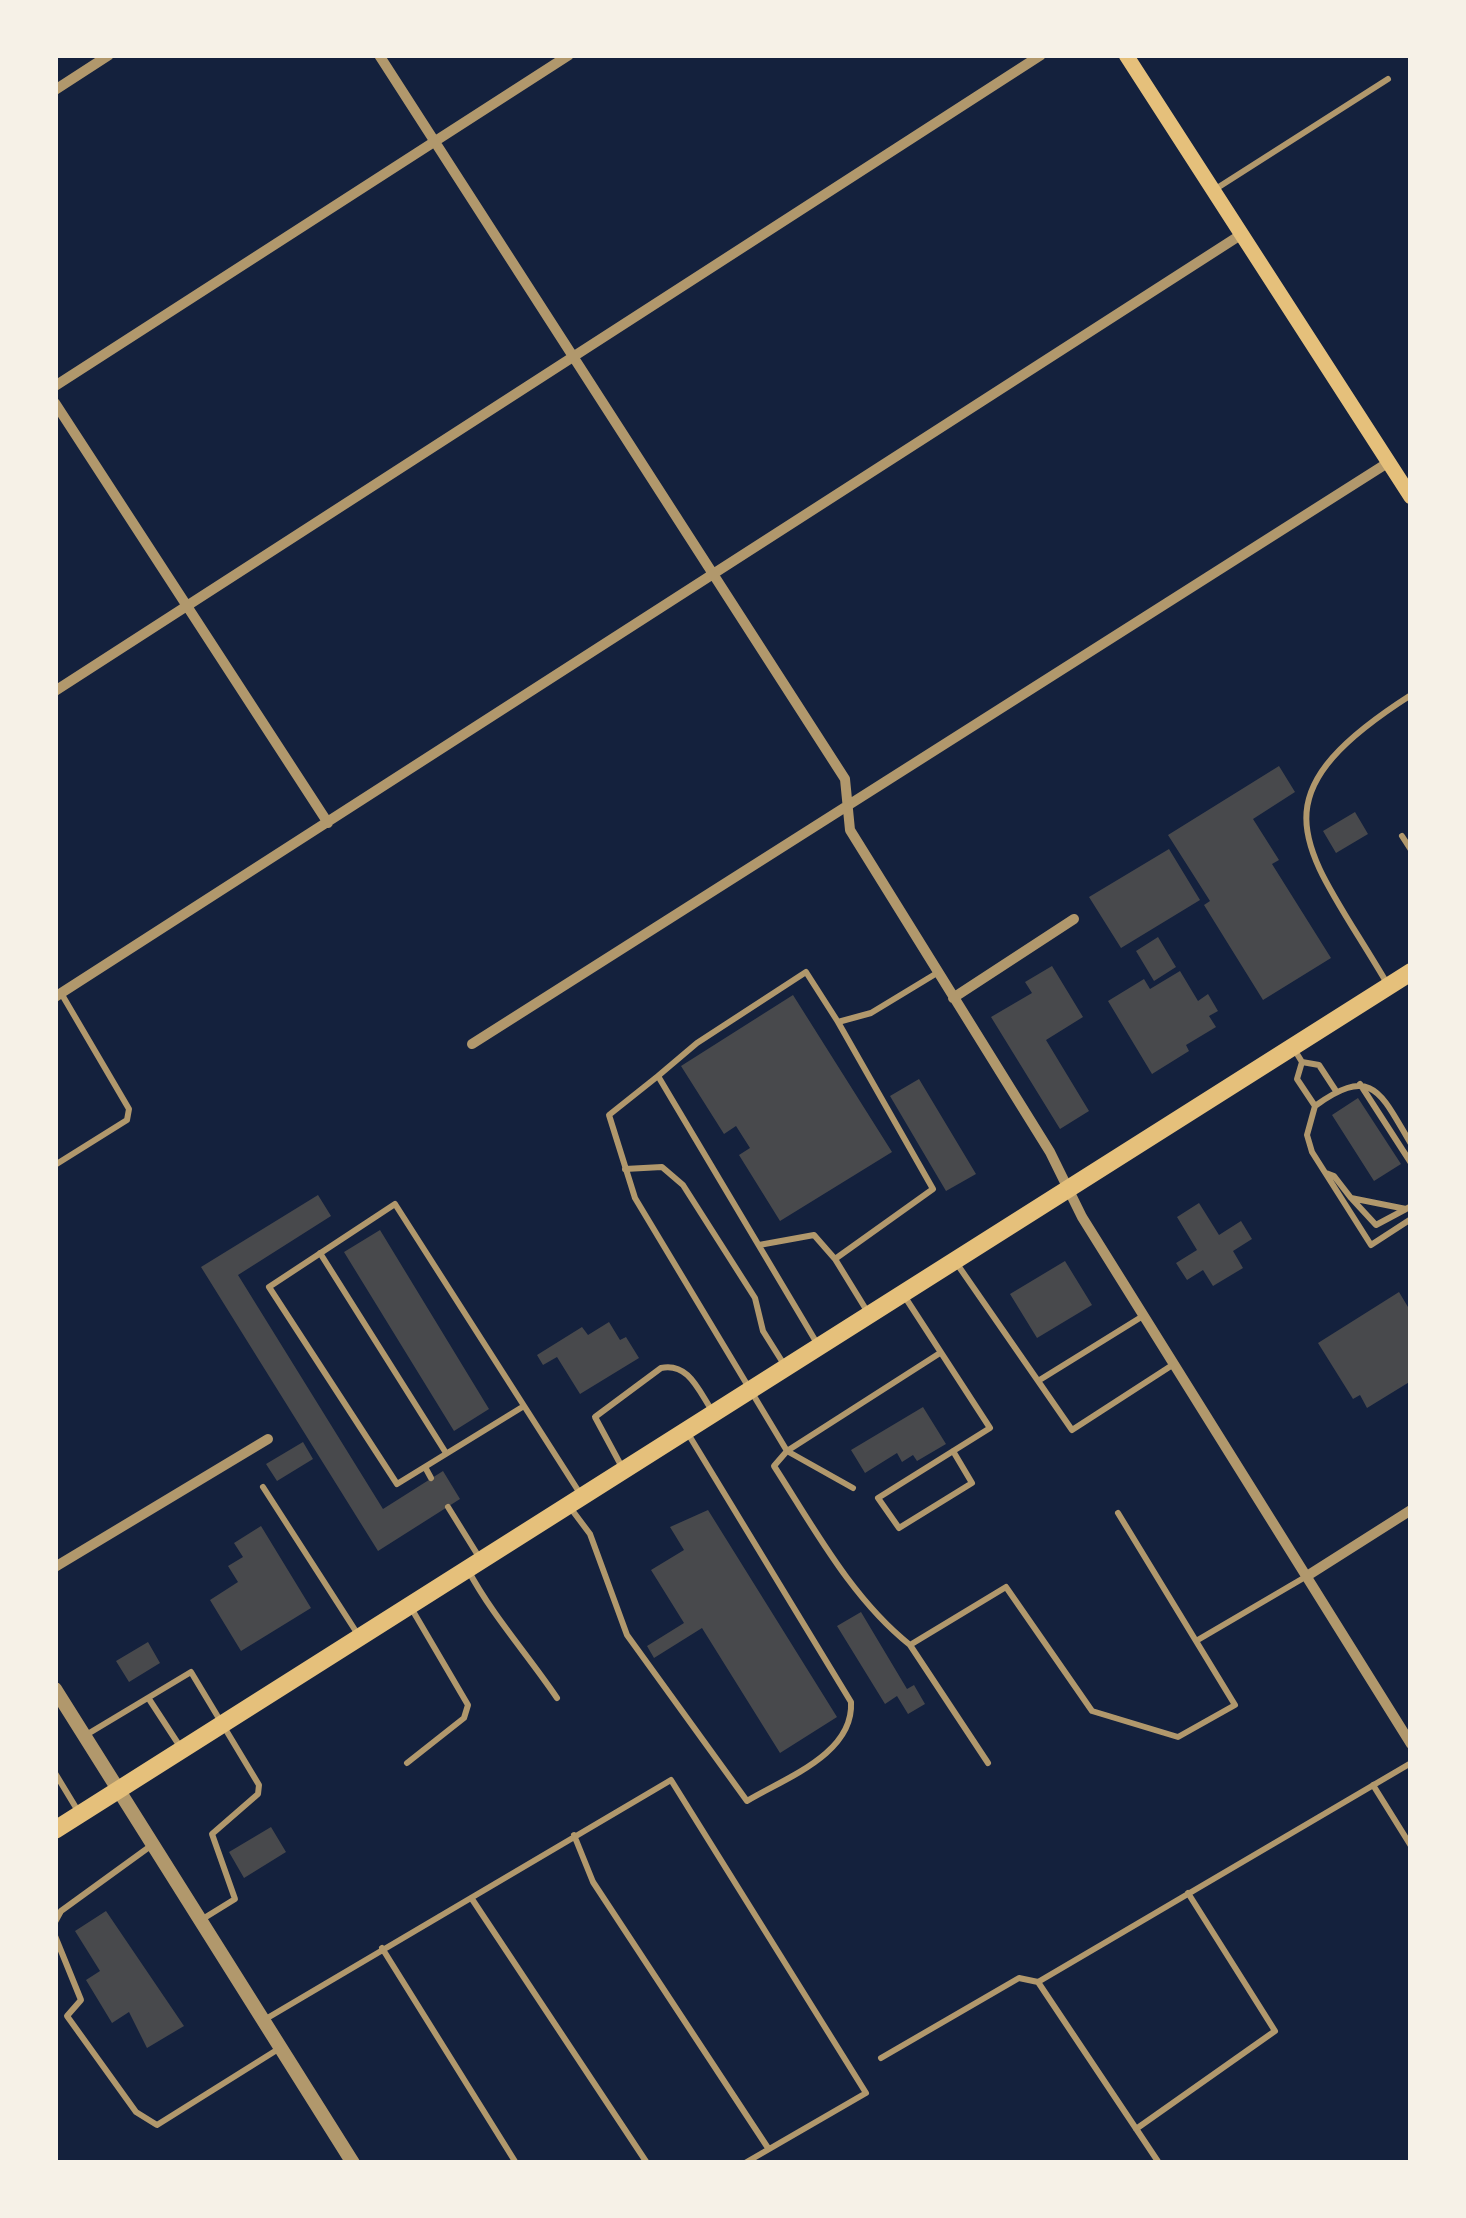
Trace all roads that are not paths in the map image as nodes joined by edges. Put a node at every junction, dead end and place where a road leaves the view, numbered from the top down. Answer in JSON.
{"nodes":[{"id":1,"x":109,"y":55,"type":"edge"},
{"id":2,"x":379,"y":55,"type":"edge"},
{"id":3,"x":569,"y":55,"type":"edge"},
{"id":4,"x":1041,"y":55,"type":"edge"},
{"id":5,"x":1126,"y":55,"type":"edge"},
{"id":6,"x":1388,"y":79,"type":"dead end"},
{"id":7,"x":55,"y":90,"type":"edge"},
{"id":8,"x":434,"y":141,"type":"junction"},
{"id":9,"x":1214,"y":191,"type":"junction"},
{"id":10,"x":1242,"y":234,"type":"junction"},
{"id":11,"x":574,"y":357,"type":"junction"},
{"id":12,"x":55,"y":386,"type":"edge"},
{"id":13,"x":55,"y":403,"type":"edge"},
{"id":14,"x":1389,"y":462,"type":"junction"},
{"id":15,"x":1411,"y":497,"type":"edge"},
{"id":16,"x":714,"y":574,"type":"junction"},
{"id":17,"x":188,"y":606,"type":"junction"},
{"id":18,"x":55,"y":691,"type":"edge"},
{"id":19,"x":1411,"y":695,"type":"edge"},
{"id":20,"x":849,"y":806,"type":"junction"},
{"id":21,"x":328,"y":823,"type":"junction"},
{"id":22,"x":1402,"y":836,"type":"dead end"},
{"id":23,"x":1411,"y":850,"type":"edge"},
{"id":24,"x":1074,"y":919,"type":"dead end"},
{"id":25,"x":1411,"y":972,"type":"edge"},
{"id":26,"x":937,"y":973,"type":"junction"},
{"id":27,"x":1389,"y":986,"type":"junction"},
{"id":28,"x":58,"y":995,"type":"edge"},
{"id":29,"x":953,"y":998,"type":"junction"},
{"id":30,"x":838,"y":1022,"type":"junction"},
{"id":31,"x":472,"y":1044,"type":"dead end"},
{"id":32,"x":1298,"y":1054,"type":"junction"},
{"id":33,"x":658,"y":1076,"type":"junction"},
{"id":34,"x":1360,"y":1084,"type":"junction"},
{"id":35,"x":1336,"y":1091,"type":"junction"},
{"id":36,"x":1315,"y":1106,"type":"junction"},
{"id":37,"x":1411,"y":1144,"type":"edge"},
{"id":38,"x":57,"y":1160,"type":"edge"},
{"id":39,"x":1411,"y":1163,"type":"edge"},
{"id":40,"x":625,"y":1169,"type":"junction"},
{"id":41,"x":1325,"y":1173,"type":"junction"},
{"id":42,"x":1067,"y":1189,"type":"junction"},
{"id":43,"x":1351,"y":1198,"type":"junction"},
{"id":44,"x":1408,"y":1208,"type":"edge"},
{"id":45,"x":1411,"y":1219,"type":"edge"},
{"id":46,"x":759,"y":1246,"type":"junction"},
{"id":47,"x":320,"y":1253,"type":"junction"},
{"id":48,"x":835,"y":1258,"type":"junction"},
{"id":49,"x":955,"y":1260,"type":"junction"},
{"id":50,"x":902,"y":1293,"type":"junction"},
{"id":51,"x":869,"y":1314,"type":"junction"},
{"id":52,"x":1144,"y":1315,"type":"junction"},
{"id":53,"x":819,"y":1346,"type":"junction"},
{"id":54,"x":940,"y":1353,"type":"junction"},
{"id":55,"x":1174,"y":1364,"type":"junction"},
{"id":56,"x":786,"y":1367,"type":"junction"},
{"id":57,"x":1038,"y":1381,"type":"junction"},
{"id":58,"x":750,"y":1389,"type":"junction"},
{"id":59,"x":524,"y":1406,"type":"junction"},
{"id":60,"x":713,"y":1413,"type":"junction"},
{"id":61,"x":686,"y":1430,"type":"junction"},
{"id":62,"x":268,"y":1439,"type":"dead end"},
{"id":63,"x":787,"y":1450,"type":"junction"},
{"id":64,"x":953,"y":1451,"type":"junction"},
{"id":65,"x":446,"y":1454,"type":"junction"},
{"id":66,"x":425,"y":1467,"type":"junction"},
{"id":67,"x":623,"y":1470,"type":"junction"},
{"id":68,"x":431,"y":1478,"type":"dead end"},
{"id":69,"x":263,"y":1487,"type":"dead end"},
{"id":70,"x":853,"y":1488,"type":"dead end"},
{"id":71,"x":575,"y":1500,"type":"junction"},
{"id":72,"x":448,"y":1507,"type":"dead end"},
{"id":73,"x":1411,"y":1510,"type":"edge"},
{"id":74,"x":1118,"y":1513,"type":"dead end"},
{"id":75,"x":474,"y":1564,"type":"junction"},
{"id":76,"x":55,"y":1567,"type":"edge"},
{"id":77,"x":1307,"y":1576,"type":"junction"},
{"id":78,"x":409,"y":1605,"type":"junction"},
{"id":79,"x":360,"y":1636,"type":"junction"},
{"id":80,"x":1196,"y":1641,"type":"junction"},
{"id":81,"x":910,"y":1646,"type":"junction"},
{"id":82,"x":55,"y":1688,"type":"edge"},
{"id":83,"x":557,"y":1698,"type":"dead end"},
{"id":84,"x":149,"y":1699,"type":"junction"},
{"id":85,"x":220,"y":1725,"type":"junction"},
{"id":86,"x":85,"y":1736,"type":"junction"},
{"id":87,"x":1411,"y":1744,"type":"edge"},
{"id":88,"x":181,"y":1750,"type":"junction"},
{"id":89,"x":407,"y":1762,"type":"dead end"},
{"id":90,"x":1411,"y":1762,"type":"edge"},
{"id":91,"x":988,"y":1764,"type":"dead end"},
{"id":92,"x":55,"y":1773,"type":"edge"},
{"id":93,"x":1373,"y":1785,"type":"junction"},
{"id":94,"x":119,"y":1789,"type":"junction"},
{"id":95,"x":80,"y":1814,"type":"junction"},
{"id":96,"x":55,"y":1830,"type":"edge"},
{"id":97,"x":574,"y":1835,"type":"junction"},
{"id":98,"x":153,"y":1844,"type":"junction"},
{"id":99,"x":1411,"y":1846,"type":"edge"},
{"id":100,"x":1188,"y":1893,"type":"junction"},
{"id":101,"x":472,"y":1898,"type":"junction"},
{"id":102,"x":200,"y":1920,"type":"junction"},
{"id":103,"x":55,"y":1922,"type":"edge"},
{"id":104,"x":55,"y":1936,"type":"edge"},
{"id":105,"x":382,"y":1948,"type":"junction"},
{"id":106,"x":1038,"y":1982,"type":"junction"},
{"id":107,"x":263,"y":2021,"type":"junction"},
{"id":108,"x":280,"y":2048,"type":"junction"},
{"id":109,"x":880,"y":2058,"type":"dead end"},
{"id":110,"x":1136,"y":2129,"type":"junction"},
{"id":111,"x":768,"y":2148,"type":"junction"},
{"id":112,"x":353,"y":2163,"type":"edge"},
{"id":113,"x":516,"y":2163,"type":"edge"},
{"id":114,"x":648,"y":2163,"type":"edge"},
{"id":115,"x":745,"y":2163,"type":"edge"},
{"id":116,"x":1159,"y":2163,"type":"edge"}],
"edges":[{"from":1,"to":7,"type":"street"},
{"from":2,"to":8,"type":"street"},
{"from":3,"to":8,"type":"street"},
{"from":4,"to":11,"type":"street"},
{"from":5,"to":9,"type":"main road"},
{"from":6,"to":9,"type":"lane"},
{"from":8,"to":11,"type":"street"},
{"from":8,"to":12,"type":"street"},
{"from":9,"to":10,"type":"main road"},
{"from":10,"to":14,"type":"main road"},
{"from":10,"to":16,"type":"street"},
{"from":11,"to":16,"type":"street"},
{"from":11,"to":17,"type":"street"},
{"from":13,"to":17,"type":"street"},
{"from":14,"to":15,"type":"main road"},
{"from":14,"to":20,"type":"street"},
{"from":16,"to":20,"type":"street"},
{"from":16,"to":21,"type":"street"},
{"from":17,"to":18,"type":"street"},
{"from":17,"to":21,"type":"street"},
{"from":19,"to":27,"type":"lane"},
{"from":20,"to":26,"type":"street"},
{"from":20,"to":31,"type":"street"},
{"from":21,"to":28,"type":"street"},
{"from":22,"to":23,"type":"lane"},
{"from":24,"to":29,"type":"street"},
{"from":25,"to":27,"type":"main road"},
{"from":26,"to":29,"type":"street"},
{"from":26,"to":30,"type":"lane"},
{"from":27,"to":32,"type":"main road"},
{"from":28,"to":38,"type":"lane"},
{"from":29,"to":42,"type":"street"},
{"from":30,"to":33,"type":"lane"},
{"from":30,"to":48,"type":"lane"},
{"from":32,"to":35,"type":"lane"},
{"from":32,"to":36,"type":"lane"},
{"from":32,"to":42,"type":"main road"},
{"from":33,"to":40,"type":"lane"},
{"from":33,"to":46,"type":"lane"},
{"from":34,"to":35,"type":"lane"},
{"from":34,"to":37,"type":"lane"},
{"from":34,"to":39,"type":"lane"},
{"from":35,"to":36,"type":"lane"},
{"from":36,"to":41,"type":"lane"},
{"from":40,"to":56,"type":"lane"},
{"from":40,"to":58,"type":"lane"},
{"from":41,"to":43,"type":"lane"},
{"from":41,"to":45,"type":"lane"},
{"from":42,"to":49,"type":"main road"},
{"from":42,"to":52,"type":"street"},
{"from":43,"to":44,"type":"lane"},
{"from":43,"to":44,"type":"lane"},
{"from":46,"to":48,"type":"lane"},
{"from":46,"to":53,"type":"lane"},
{"from":47,"to":59,"type":"lane"},
{"from":47,"to":65,"type":"lane"},
{"from":47,"to":66,"type":"lane"},
{"from":48,"to":51,"type":"lane"},
{"from":49,"to":50,"type":"main road"},
{"from":49,"to":57,"type":"lane"},
{"from":50,"to":51,"type":"main road"},
{"from":50,"to":54,"type":"lane"},
{"from":51,"to":53,"type":"main road"},
{"from":52,"to":55,"type":"street"},
{"from":52,"to":57,"type":"lane"},
{"from":53,"to":56,"type":"main road"},
{"from":54,"to":63,"type":"lane"},
{"from":54,"to":64,"type":"lane"},
{"from":55,"to":57,"type":"lane"},
{"from":55,"to":77,"type":"street"},
{"from":56,"to":58,"type":"main road"},
{"from":58,"to":60,"type":"main road"},
{"from":58,"to":63,"type":"lane"},
{"from":59,"to":65,"type":"lane"},
{"from":59,"to":71,"type":"lane"},
{"from":60,"to":61,"type":"main road"},
{"from":60,"to":67,"type":"lane"},
{"from":61,"to":67,"type":"main road"},
{"from":61,"to":71,"type":"lane"},
{"from":62,"to":76,"type":"street"},
{"from":63,"to":70,"type":"lane"},
{"from":63,"to":81,"type":"lane"},
{"from":64,"to":64,"type":"lane"},
{"from":65,"to":66,"type":"lane"},
{"from":66,"to":68,"type":"lane"},
{"from":67,"to":71,"type":"main road"},
{"from":69,"to":79,"type":"lane"},
{"from":71,"to":75,"type":"main road"},
{"from":72,"to":75,"type":"lane"},
{"from":73,"to":77,"type":"street"},
{"from":74,"to":80,"type":"lane"},
{"from":75,"to":78,"type":"main road"},
{"from":75,"to":83,"type":"lane"},
{"from":77,"to":80,"type":"lane"},
{"from":77,"to":87,"type":"street"},
{"from":78,"to":79,"type":"main road"},
{"from":78,"to":89,"type":"lane"},
{"from":79,"to":85,"type":"main road"},
{"from":80,"to":81,"type":"lane"},
{"from":81,"to":91,"type":"lane"},
{"from":82,"to":86,"type":"street"},
{"from":84,"to":85,"type":"lane"},
{"from":84,"to":86,"type":"lane"},
{"from":84,"to":88,"type":"lane"},
{"from":85,"to":88,"type":"main road"},
{"from":85,"to":102,"type":"lane"},
{"from":86,"to":94,"type":"street"},
{"from":88,"to":94,"type":"main road"},
{"from":90,"to":93,"type":"lane"},
{"from":92,"to":95,"type":"lane"},
{"from":93,"to":99,"type":"lane"},
{"from":93,"to":100,"type":"lane"},
{"from":94,"to":95,"type":"main road"},
{"from":94,"to":98,"type":"street"},
{"from":95,"to":96,"type":"main road"},
{"from":97,"to":101,"type":"lane"},
{"from":97,"to":111,"type":"lane"},
{"from":97,"to":111,"type":"lane"},
{"from":98,"to":102,"type":"street"},
{"from":98,"to":103,"type":"lane"},
{"from":100,"to":106,"type":"lane"},
{"from":100,"to":110,"type":"lane"},
{"from":101,"to":105,"type":"lane"},
{"from":101,"to":114,"type":"lane"},
{"from":102,"to":107,"type":"street"},
{"from":104,"to":108,"type":"lane"},
{"from":105,"to":107,"type":"lane"},
{"from":105,"to":113,"type":"lane"},
{"from":106,"to":109,"type":"lane"},
{"from":106,"to":110,"type":"lane"},
{"from":107,"to":108,"type":"street"},
{"from":108,"to":112,"type":"street"},
{"from":110,"to":116,"type":"lane"},
{"from":111,"to":115,"type":"lane"}]}
